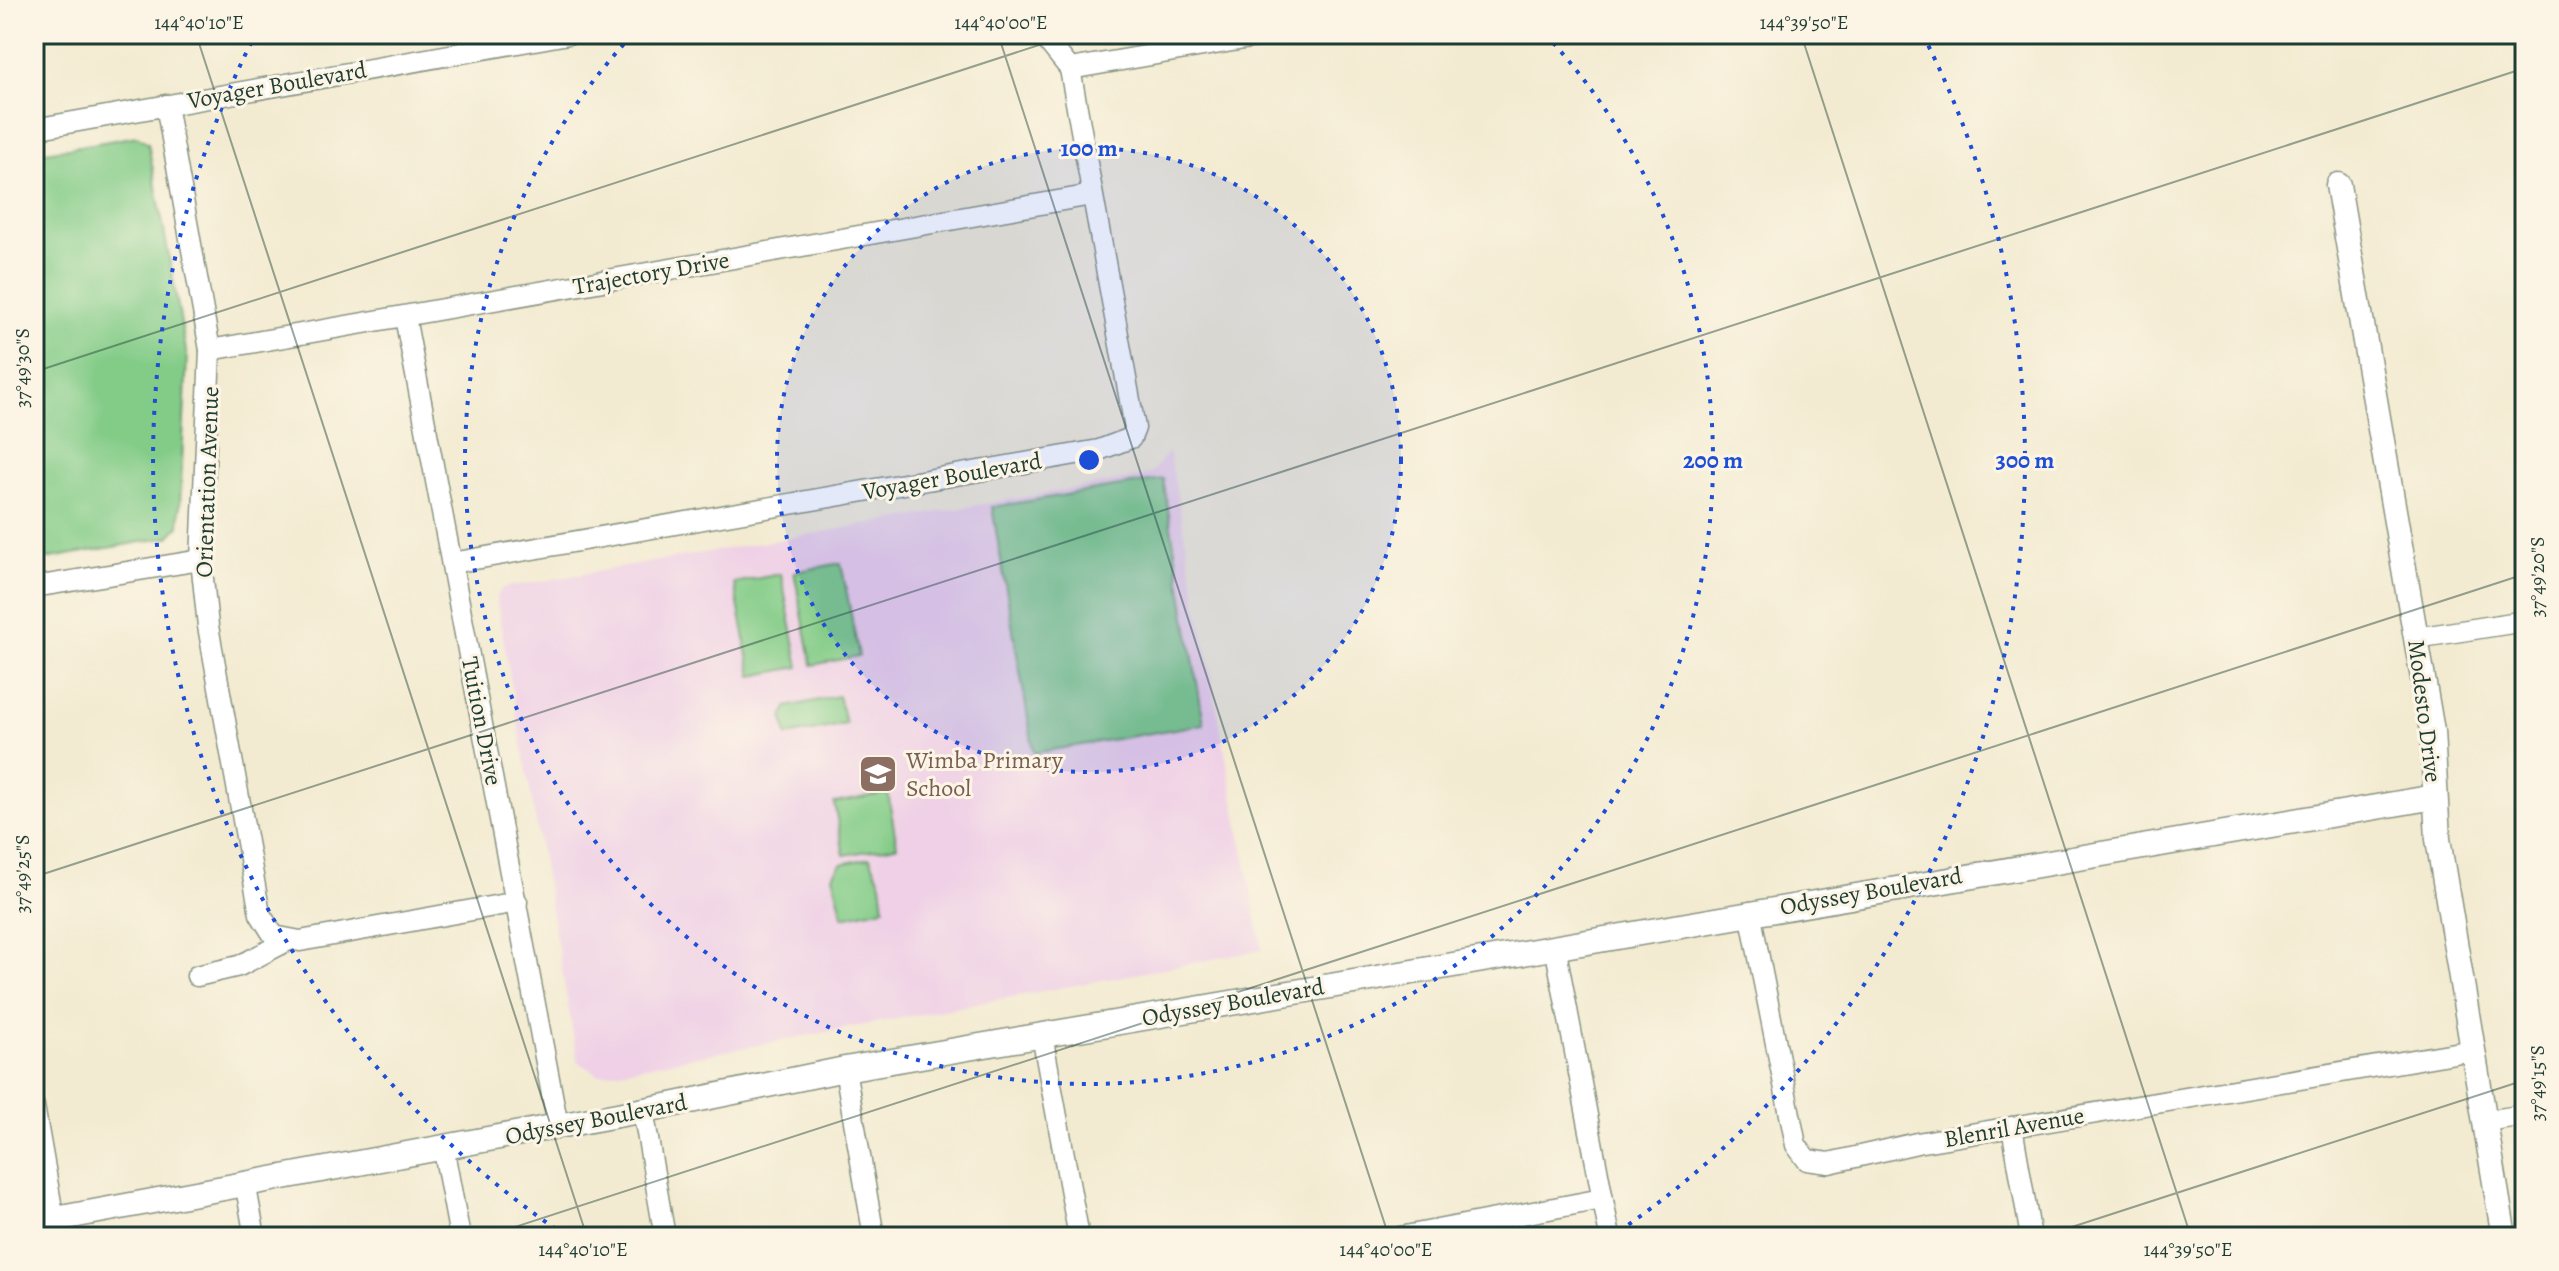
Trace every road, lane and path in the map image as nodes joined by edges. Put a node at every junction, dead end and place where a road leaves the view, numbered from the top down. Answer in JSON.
{"nodes":[{"id":1,"x":566,"y":34,"type":"edge"},
{"id":2,"x":1042,"y":34,"type":"edge"},
{"id":3,"x":1273,"y":34,"type":"edge"},
{"id":4,"x":1171,"y":43,"type":"edge"},
{"id":5,"x":1070,"y":69,"type":"junction"},
{"id":6,"x":166,"y":105,"type":"junction"},
{"id":7,"x":34,"y":129,"type":"edge"},
{"id":8,"x":2338,"y":185,"type":"dead end"},
{"id":9,"x":1092,"y":195,"type":"junction"},
{"id":10,"x":405,"y":317,"type":"junction"},
{"id":11,"x":210,"y":350,"type":"junction"},
{"id":12,"x":201,"y":560,"type":"junction"},
{"id":13,"x":452,"y":563,"type":"junction"},
{"id":14,"x":34,"y":587,"type":"edge"},
{"id":15,"x":2525,"y":621,"type":"edge"},
{"id":16,"x":2416,"y":638,"type":"junction"},
{"id":17,"x":2435,"y":797,"type":"junction"},
{"id":18,"x":517,"y":902,"type":"junction"},
{"id":19,"x":1750,"y":912,"type":"junction"},
{"id":20,"x":287,"y":941,"type":"junction"},
{"id":21,"x":1555,"y":946,"type":"junction"},
{"id":22,"x":197,"y":976,"type":"dead end"},
{"id":23,"x":1042,"y":1035,"type":"junction"},
{"id":24,"x":2473,"y":1050,"type":"junction"},
{"id":25,"x":845,"y":1069,"type":"junction"},
{"id":26,"x":34,"y":1106,"type":"edge"},
{"id":27,"x":643,"y":1110,"type":"junction"},
{"id":28,"x":2525,"y":1115,"type":"edge"},
{"id":29,"x":2485,"y":1121,"type":"junction"},
{"id":30,"x":558,"y":1126,"type":"junction"},
{"id":31,"x":2012,"y":1127,"type":"junction"},
{"id":32,"x":443,"y":1146,"type":"junction"},
{"id":33,"x":245,"y":1182,"type":"junction"},
{"id":34,"x":1602,"y":1199,"type":"junction"},
{"id":35,"x":44,"y":1221,"type":"edge"},
{"id":36,"x":255,"y":1237,"type":"edge"},
{"id":37,"x":460,"y":1237,"type":"edge"},
{"id":38,"x":665,"y":1237,"type":"edge"},
{"id":39,"x":874,"y":1237,"type":"edge"},
{"id":40,"x":1079,"y":1237,"type":"edge"},
{"id":41,"x":1400,"y":1237,"type":"edge"},
{"id":42,"x":1610,"y":1237,"type":"edge"},
{"id":43,"x":2031,"y":1237,"type":"edge"},
{"id":44,"x":2504,"y":1237,"type":"edge"}],
"edges":[{"from":1,"to":6,"type":"street","name":"Voyager Boulevard"},
{"from":2,"to":5,"type":"street","name":"Voyager Boulevard"},
{"from":3,"to":4,"type":"street"},
{"from":4,"to":5,"type":"street"},
{"from":5,"to":9,"type":"street","name":"Voyager Boulevard"},
{"from":6,"to":7,"type":"street","name":"Voyager Boulevard"},
{"from":6,"to":11,"type":"street","name":"Orientation Avenue"},
{"from":8,"to":16,"type":"street","name":"Modesto Drive"},
{"from":9,"to":10,"type":"street","name":"Trajectory Drive"},
{"from":9,"to":13,"type":"street","name":"Voyager Boulevard"},
{"from":10,"to":11,"type":"street","name":"Trajectory Drive"},
{"from":10,"to":13,"type":"street","name":"Tuition Drive"},
{"from":11,"to":12,"type":"street","name":"Orientation Avenue"},
{"from":12,"to":14,"type":"street"},
{"from":12,"to":20,"type":"street","name":"Orientation Avenue"},
{"from":13,"to":18,"type":"street","name":"Tuition Drive"},
{"from":15,"to":16,"type":"street"},
{"from":16,"to":17,"type":"street","name":"Modesto Drive"},
{"from":17,"to":19,"type":"street","name":"Odyssey Boulevard"},
{"from":17,"to":24,"type":"street","name":"Modesto Drive"},
{"from":18,"to":20,"type":"street"},
{"from":18,"to":30,"type":"street","name":"Tuition Drive"},
{"from":19,"to":21,"type":"street","name":"Odyssey Boulevard"},
{"from":19,"to":31,"type":"street","name":"Blenril Avenue"},
{"from":20,"to":22,"type":"street"},
{"from":21,"to":23,"type":"street","name":"Odyssey Boulevard"},
{"from":21,"to":34,"type":"street"},
{"from":23,"to":25,"type":"street","name":"Odyssey Boulevard"},
{"from":23,"to":40,"type":"street"},
{"from":24,"to":29,"type":"street","name":"Modesto Drive"},
{"from":24,"to":31,"type":"street","name":"Blenril Avenue"},
{"from":25,"to":27,"type":"street","name":"Odyssey Boulevard"},
{"from":25,"to":39,"type":"street"},
{"from":26,"to":35,"type":"street"},
{"from":27,"to":30,"type":"street","name":"Odyssey Boulevard"},
{"from":27,"to":38,"type":"street"},
{"from":28,"to":29,"type":"street"},
{"from":29,"to":44,"type":"street","name":"Modesto Drive"},
{"from":30,"to":32,"type":"street","name":"Odyssey Boulevard"},
{"from":31,"to":43,"type":"street"},
{"from":32,"to":33,"type":"street","name":"Odyssey Boulevard"},
{"from":32,"to":37,"type":"street"},
{"from":33,"to":35,"type":"street","name":"Odyssey Boulevard"},
{"from":33,"to":36,"type":"street"},
{"from":34,"to":41,"type":"street"},
{"from":34,"to":42,"type":"street"}]}
